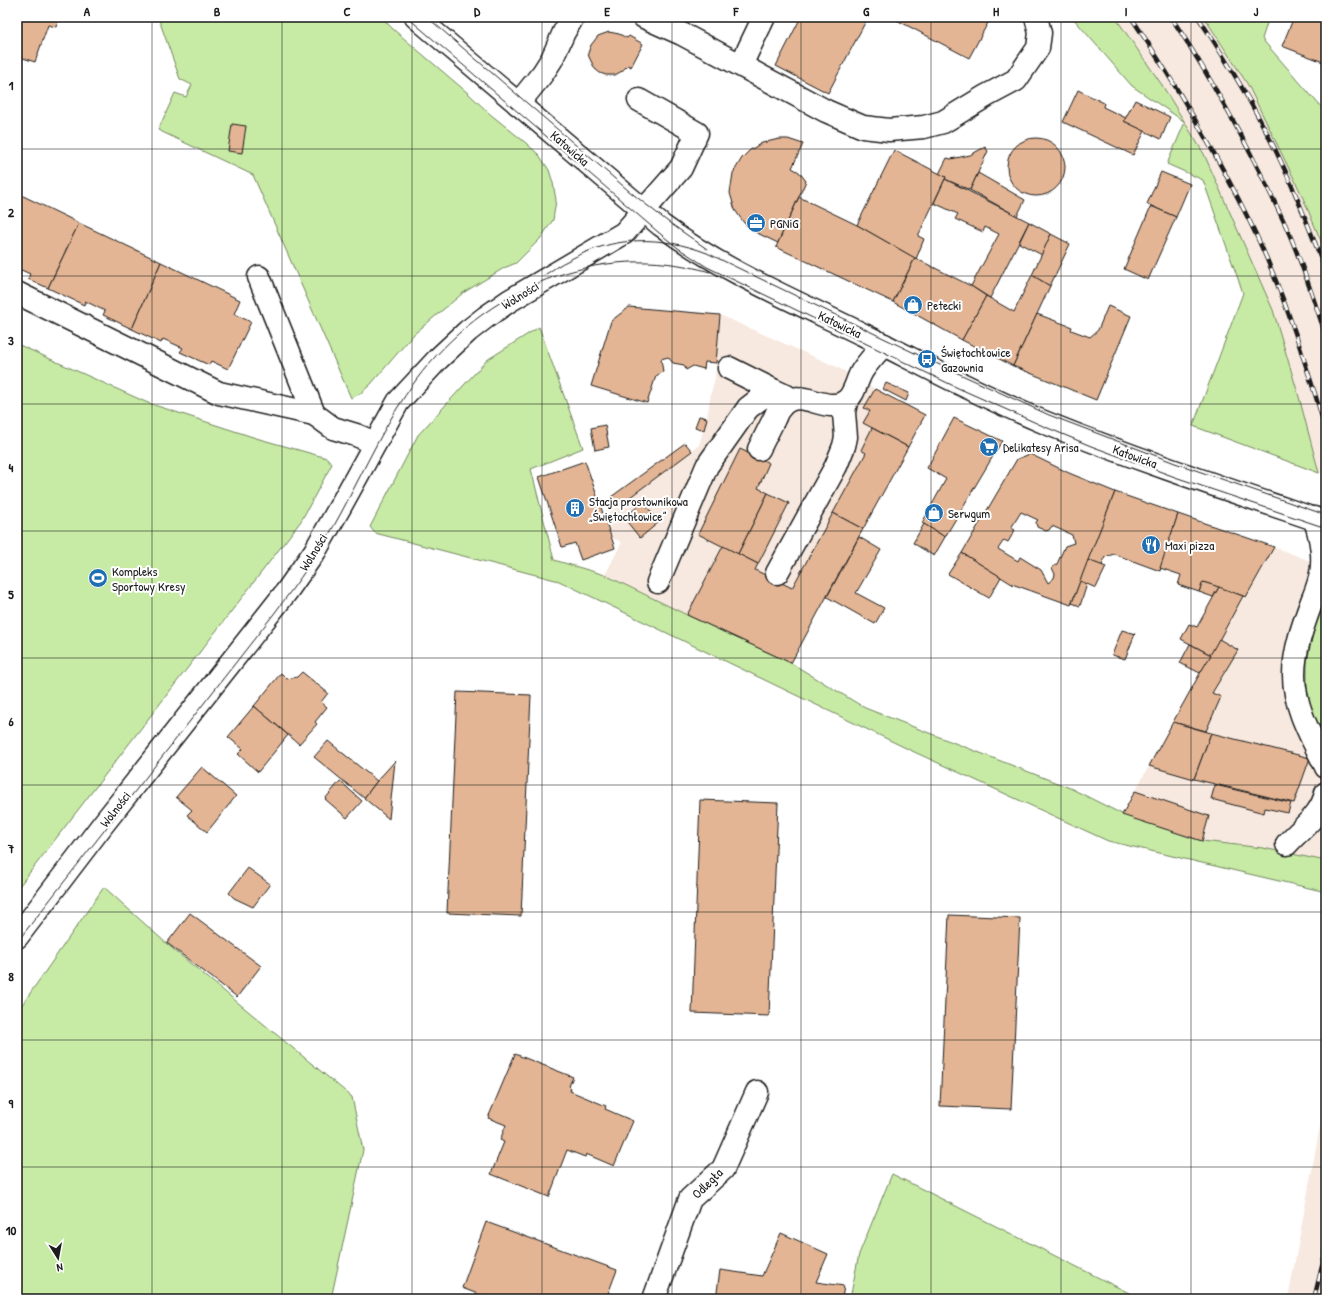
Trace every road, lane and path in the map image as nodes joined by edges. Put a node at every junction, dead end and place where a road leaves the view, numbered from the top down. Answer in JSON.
{"nodes":[{"id":1,"x":416,"y":17,"type":"edge"},
{"id":2,"x":573,"y":17,"type":"edge"},
{"id":3,"x":644,"y":17,"type":"edge"},
{"id":4,"x":764,"y":17,"type":"edge"},
{"id":5,"x":1036,"y":17,"type":"edge"},
{"id":6,"x":740,"y":65,"type":"junction"},
{"id":7,"x":639,"y":100,"type":"dead end"},
{"id":8,"x":518,"y":104,"type":"junction"},
{"id":9,"x":643,"y":211,"type":"junction"},
{"id":10,"x":259,"y":277,"type":"dead end"},
{"id":11,"x":17,"y":293,"type":"edge"},
{"id":12,"x":884,"y":345,"type":"junction"},
{"id":13,"x":729,"y":368,"type":"dead end"},
{"id":14,"x":792,"y":397,"type":"junction"},
{"id":15,"x":846,"y":401,"type":"junction"},
{"id":16,"x":314,"y":414,"type":"junction"},
{"id":17,"x":375,"y":443,"type":"junction"},
{"id":18,"x":759,"y":449,"type":"dead end"},
{"id":19,"x":1320,"y":520,"type":"edge"},
{"id":20,"x":777,"y":573,"type":"dead end"},
{"id":21,"x":658,"y":582,"type":"dead end"},
{"id":22,"x":1326,"y":767,"type":"edge"},
{"id":23,"x":1326,"y":793,"type":"edge"},
{"id":24,"x":1288,"y":844,"type":"dead end"},
{"id":25,"x":17,"y":937,"type":"edge"},
{"id":26,"x":757,"y":1092,"type":"dead end"},
{"id":27,"x":654,"y":1299,"type":"edge"}],
"edges":[{"from":1,"to":8,"type":"street","name":"Katowicka"},
{"from":2,"to":8,"type":"street"},
{"from":3,"to":6,"type":"street"},
{"from":4,"to":6,"type":"street"},
{"from":5,"to":6,"type":"street"},
{"from":7,"to":9,"type":"street","name":"Wolności"},
{"from":8,"to":9,"type":"street","name":"Katowicka"},
{"from":9,"to":12,"type":"street","name":"Katowicka"},
{"from":9,"to":17,"type":"street","name":"Wolności"},
{"from":10,"to":16,"type":"street"},
{"from":11,"to":16,"type":"street"},
{"from":12,"to":15,"type":"street"},
{"from":12,"to":19,"type":"street","name":"Katowicka"},
{"from":13,"to":14,"type":"street"},
{"from":14,"to":15,"type":"street"},
{"from":14,"to":18,"type":"street"},
{"from":14,"to":21,"type":"street"},
{"from":15,"to":20,"type":"street"},
{"from":16,"to":17,"type":"street"},
{"from":17,"to":25,"type":"street","name":"Wolności"},
{"from":19,"to":22,"type":"street"},
{"from":23,"to":24,"type":"street"},
{"from":26,"to":27,"type":"street","name":"Odległa"}]}
